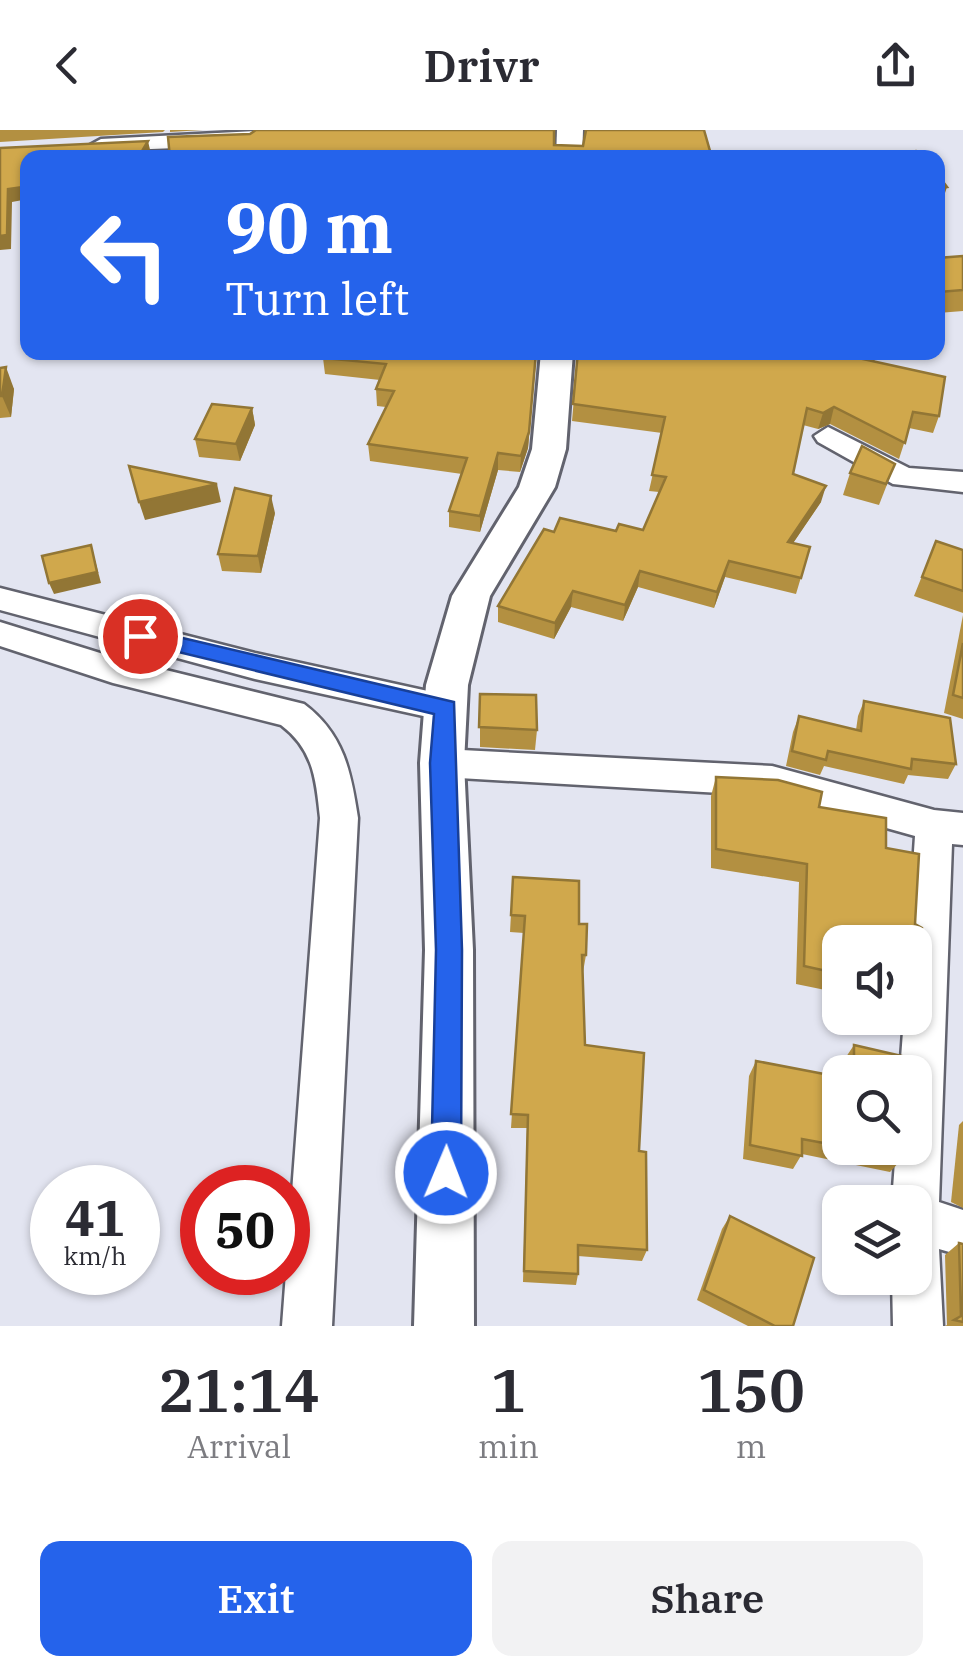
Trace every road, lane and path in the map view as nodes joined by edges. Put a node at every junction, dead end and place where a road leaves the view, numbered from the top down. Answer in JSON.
{"nodes":[{"id":1,"x":264,"y":130,"type":"edge"},
{"id":2,"x":86,"y":146,"type":"edge"},
{"id":3,"x":556,"y":360,"type":"edge"},
{"id":4,"x":860,"y":360,"type":"edge"},
{"id":5,"x":888,"y":369,"type":"edge"},
{"id":6,"x":828,"y":436,"type":"dead end"},
{"id":7,"x":963,"y":482,"type":"edge"},
{"id":8,"x":0,"y":599,"type":"edge"},
{"id":9,"x":0,"y":634,"type":"edge"},
{"id":10,"x":446,"y":708,"type":"junction"},
{"id":11,"x":442,"y":763,"type":"junction"},
{"id":12,"x":949,"y":828,"type":"edge"},
{"id":13,"x":917,"y":1185,"type":"edge"},
{"id":14,"x":932,"y":1225,"type":"edge"},
{"id":15,"x":963,"y":1233,"type":"edge"},
{"id":16,"x":917,"y":1295,"type":"edge"},
{"id":17,"x":307,"y":1326,"type":"edge"},
{"id":18,"x":444,"y":1326,"type":"edge"},
{"id":19,"x":918,"y":1326,"type":"edge"}],
"edges":[{"from":1,"to":2,"type":"street"},
{"from":3,"to":10,"type":"main road"},
{"from":4,"to":5,"type":"street"},
{"from":6,"to":7,"type":"street"},
{"from":8,"to":10,"type":"street"},
{"from":9,"to":17,"type":"street"},
{"from":10,"to":11,"type":"main road"},
{"from":11,"to":12,"type":"street"},
{"from":11,"to":18,"type":"main road"},
{"from":12,"to":13,"type":"street"},
{"from":14,"to":15,"type":"street"},
{"from":16,"to":19,"type":"street"}]}
